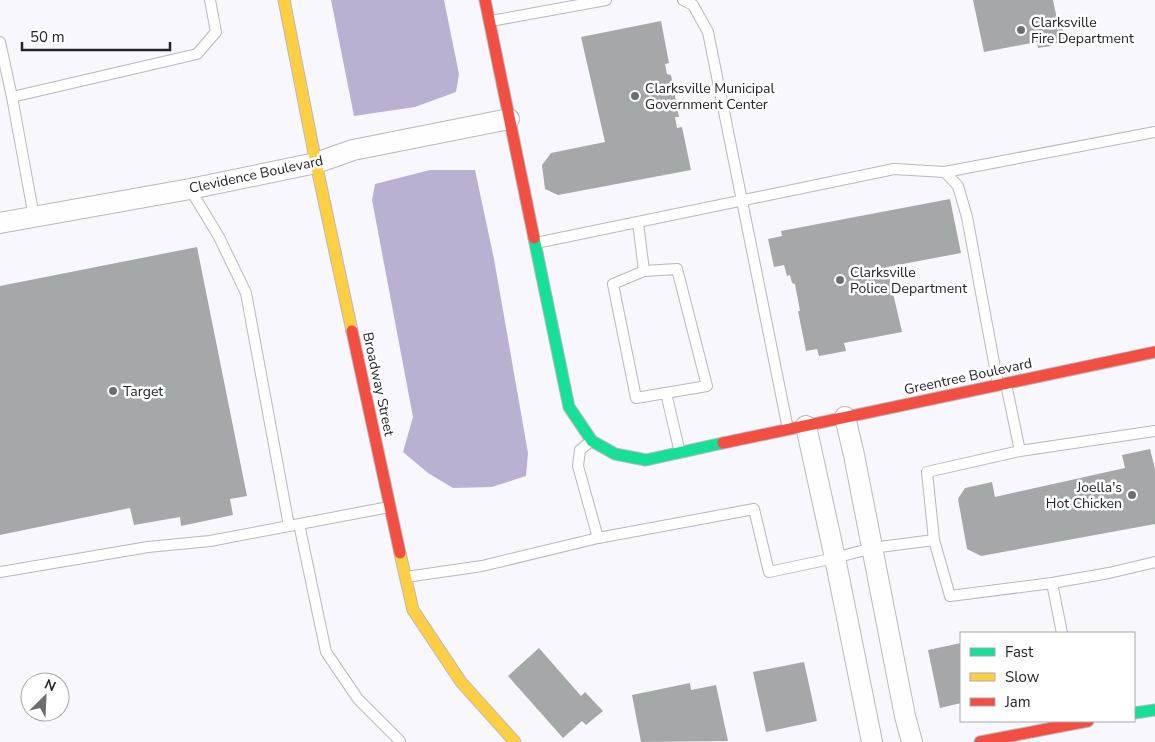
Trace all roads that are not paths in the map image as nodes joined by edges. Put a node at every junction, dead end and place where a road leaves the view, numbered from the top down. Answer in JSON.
{"nodes":[{"id":1,"x":210,"y":0,"type":"edge"},
{"id":2,"x":284,"y":0,"type":"edge"},
{"id":3,"x":485,"y":0,"type":"edge"},
{"id":4,"x":606,"y":0,"type":"edge"},
{"id":5,"x":683,"y":0,"type":"edge"},
{"id":6,"x":489,"y":21,"type":"junction"},
{"id":7,"x":0,"y":42,"type":"edge"},
{"id":8,"x":12,"y":97,"type":"junction"},
{"id":9,"x":509,"y":119,"type":"junction"},
{"id":10,"x":1155,"y":132,"type":"edge"},
{"id":11,"x":316,"y":163,"type":"junction"},
{"id":12,"x":945,"y":172,"type":"junction"},
{"id":13,"x":190,"y":189,"type":"junction"},
{"id":14,"x":742,"y":200,"type":"junction"},
{"id":15,"x":34,"y":217,"type":"junction"},
{"id":16,"x":638,"y":222,"type":"junction"},
{"id":17,"x":0,"y":223,"type":"edge"},
{"id":18,"x":535,"y":243,"type":"junction"},
{"id":19,"x":644,"y":271,"type":"junction"},
{"id":20,"x":1155,"y":352,"type":"edge"},
{"id":21,"x":1002,"y":384,"type":"junction"},
{"id":22,"x":666,"y":393,"type":"junction"},
{"id":23,"x":845,"y":417,"type":"junction"},
{"id":24,"x":797,"y":428,"type":"junction"},
{"id":25,"x":1155,"y":431,"type":"edge"},
{"id":26,"x":592,"y":441,"type":"junction"},
{"id":27,"x":1020,"y":452,"type":"junction"},
{"id":28,"x":680,"y":453,"type":"junction"},
{"id":29,"x":390,"y":507,"type":"junction"},
{"id":30,"x":294,"y":525,"type":"junction"},
{"id":31,"x":598,"y":538,"type":"junction"},
{"id":32,"x":934,"y":540,"type":"junction"},
{"id":33,"x":872,"y":548,"type":"junction"},
{"id":34,"x":835,"y":558,"type":"junction"},
{"id":35,"x":1155,"y":562,"type":"edge"},
{"id":36,"x":0,"y":572,"type":"edge"},
{"id":37,"x":405,"y":577,"type":"junction"},
{"id":38,"x":1052,"y":584,"type":"junction"},
{"id":39,"x":1062,"y":632,"type":"edge"},
{"id":40,"x":1155,"y":710,"type":"edge"},
{"id":41,"x":1135,"y":714,"type":"edge"},
{"id":42,"x":1077,"y":722,"type":"edge"},
{"id":43,"x":399,"y":742,"type":"edge"},
{"id":44,"x":515,"y":742,"type":"edge"},
{"id":45,"x":872,"y":742,"type":"edge"},
{"id":46,"x":912,"y":742,"type":"edge"},
{"id":47,"x":980,"y":742,"type":"edge"}],
"edges":[{"from":1,"to":8,"type":"lane"},
{"from":2,"to":11,"type":"street","name":"Broadway Street"},
{"from":3,"to":6,"type":"street"},
{"from":4,"to":6,"type":"lane"},
{"from":5,"to":14,"type":"lane"},
{"from":6,"to":9,"type":"street"},
{"from":7,"to":8,"type":"lane"},
{"from":8,"to":15,"type":"lane"},
{"from":9,"to":11,"type":"street","name":"Clevidence Boulevard"},
{"from":9,"to":18,"type":"street"},
{"from":10,"to":12,"type":"lane"},
{"from":11,"to":13,"type":"street","name":"Clevidence Boulevard"},
{"from":11,"to":29,"type":"street","name":"Broadway Street"},
{"from":12,"to":14,"type":"lane"},
{"from":12,"to":21,"type":"lane"},
{"from":13,"to":15,"type":"street","name":"Clevidence Boulevard"},
{"from":13,"to":30,"type":"lane"},
{"from":14,"to":16,"type":"lane"},
{"from":14,"to":24,"type":"lane"},
{"from":15,"to":17,"type":"street","name":"Clevidence Boulevard"},
{"from":16,"to":18,"type":"lane"},
{"from":16,"to":19,"type":"lane"},
{"from":18,"to":26,"type":"street"},
{"from":19,"to":22,"type":"lane"},
{"from":19,"to":22,"type":"lane"},
{"from":20,"to":21,"type":"street","name":"Greentree Boulevard"},
{"from":21,"to":23,"type":"street","name":"Greentree Boulevard"},
{"from":21,"to":27,"type":"lane"},
{"from":22,"to":28,"type":"lane"},
{"from":23,"to":24,"type":"street","name":"Greentree Boulevard"},
{"from":23,"to":33,"type":"street"},
{"from":24,"to":28,"type":"street","name":"Greentree Boulevard"},
{"from":24,"to":34,"type":"street"},
{"from":25,"to":27,"type":"lane"},
{"from":26,"to":28,"type":"street","name":"Greentree Boulevard"},
{"from":26,"to":31,"type":"lane"},
{"from":27,"to":32,"type":"lane"},
{"from":29,"to":30,"type":"lane"},
{"from":29,"to":37,"type":"street","name":"Broadway Street"},
{"from":30,"to":36,"type":"lane"},
{"from":30,"to":43,"type":"lane"},
{"from":31,"to":34,"type":"lane"},
{"from":31,"to":37,"type":"lane"},
{"from":32,"to":33,"type":"lane"},
{"from":32,"to":38,"type":"lane"},
{"from":33,"to":34,"type":"lane"},
{"from":33,"to":46,"type":"street"},
{"from":34,"to":45,"type":"street"},
{"from":35,"to":38,"type":"lane"},
{"from":37,"to":44,"type":"street","name":"Broadway Street"},
{"from":38,"to":39,"type":"lane"},
{"from":40,"to":41,"type":"street"},
{"from":42,"to":47,"type":"street"}]}
